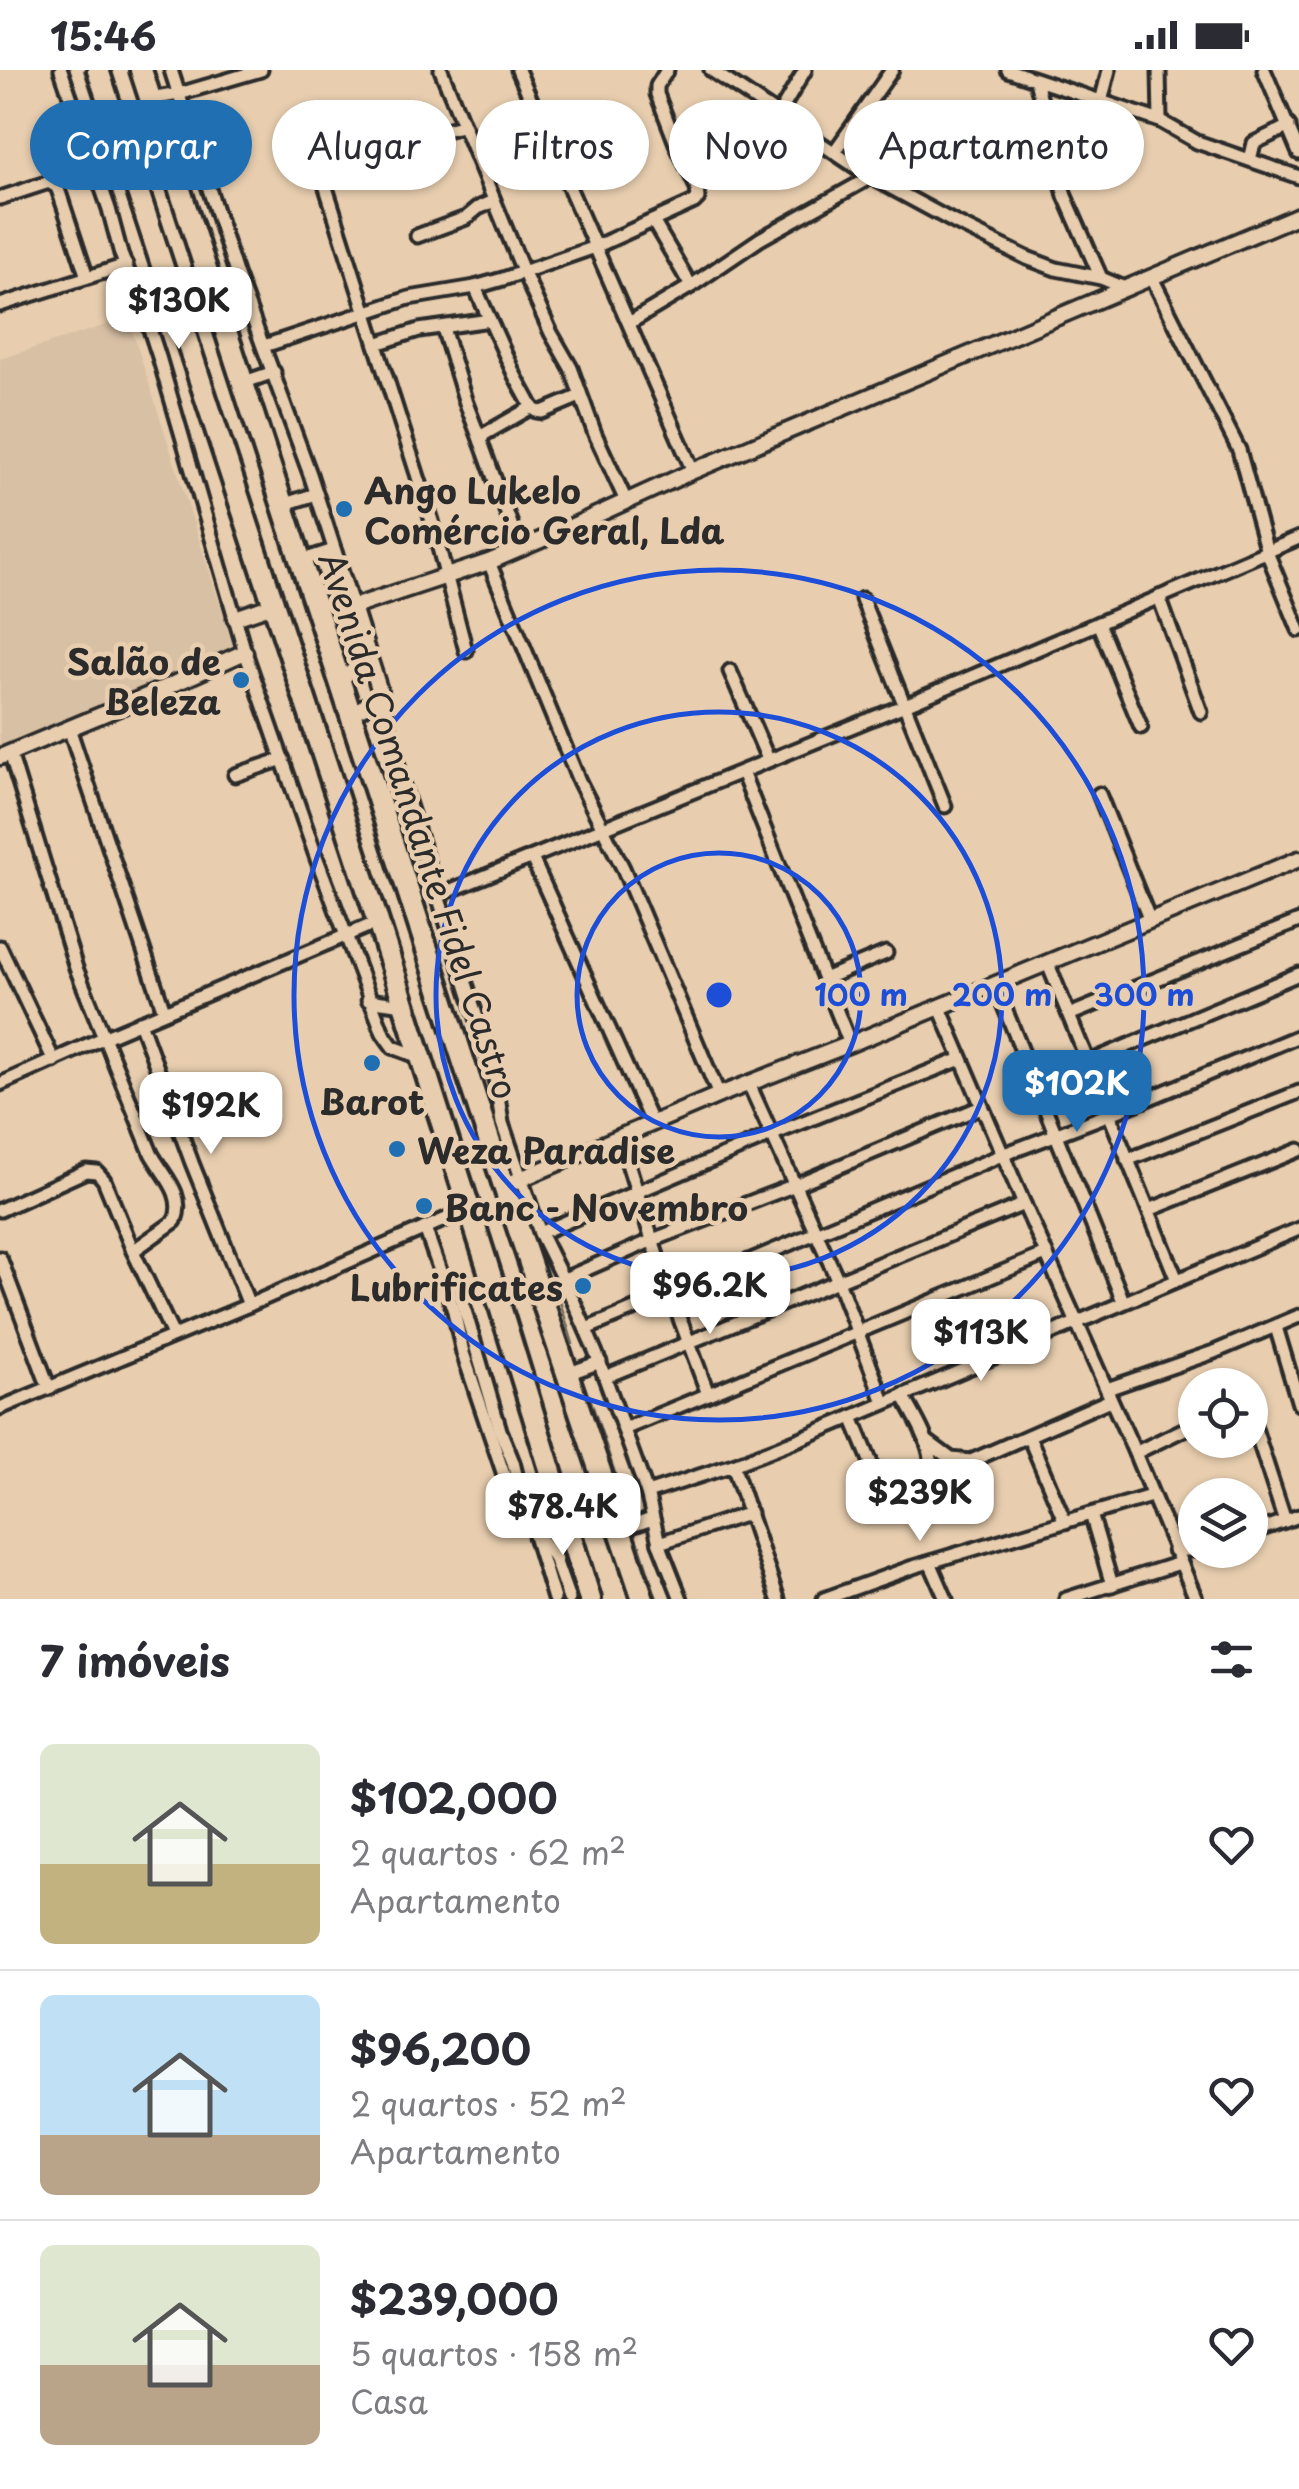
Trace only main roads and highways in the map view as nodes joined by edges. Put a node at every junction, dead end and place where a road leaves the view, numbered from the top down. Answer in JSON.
{"nodes":[{"id":1,"x":98,"y":70,"type":"edge"},
{"id":2,"x":141,"y":70,"type":"edge"},
{"id":3,"x":590,"y":1599,"type":"edge"},
{"id":4,"x":643,"y":1599,"type":"edge"}],
"edges":[{"from":1,"to":3,"type":"highway","name":"Avenida Comandante Fidel Castro"},
{"from":2,"to":4,"type":"highway","name":"Avenida Comandante Fidel Castro"}]}
